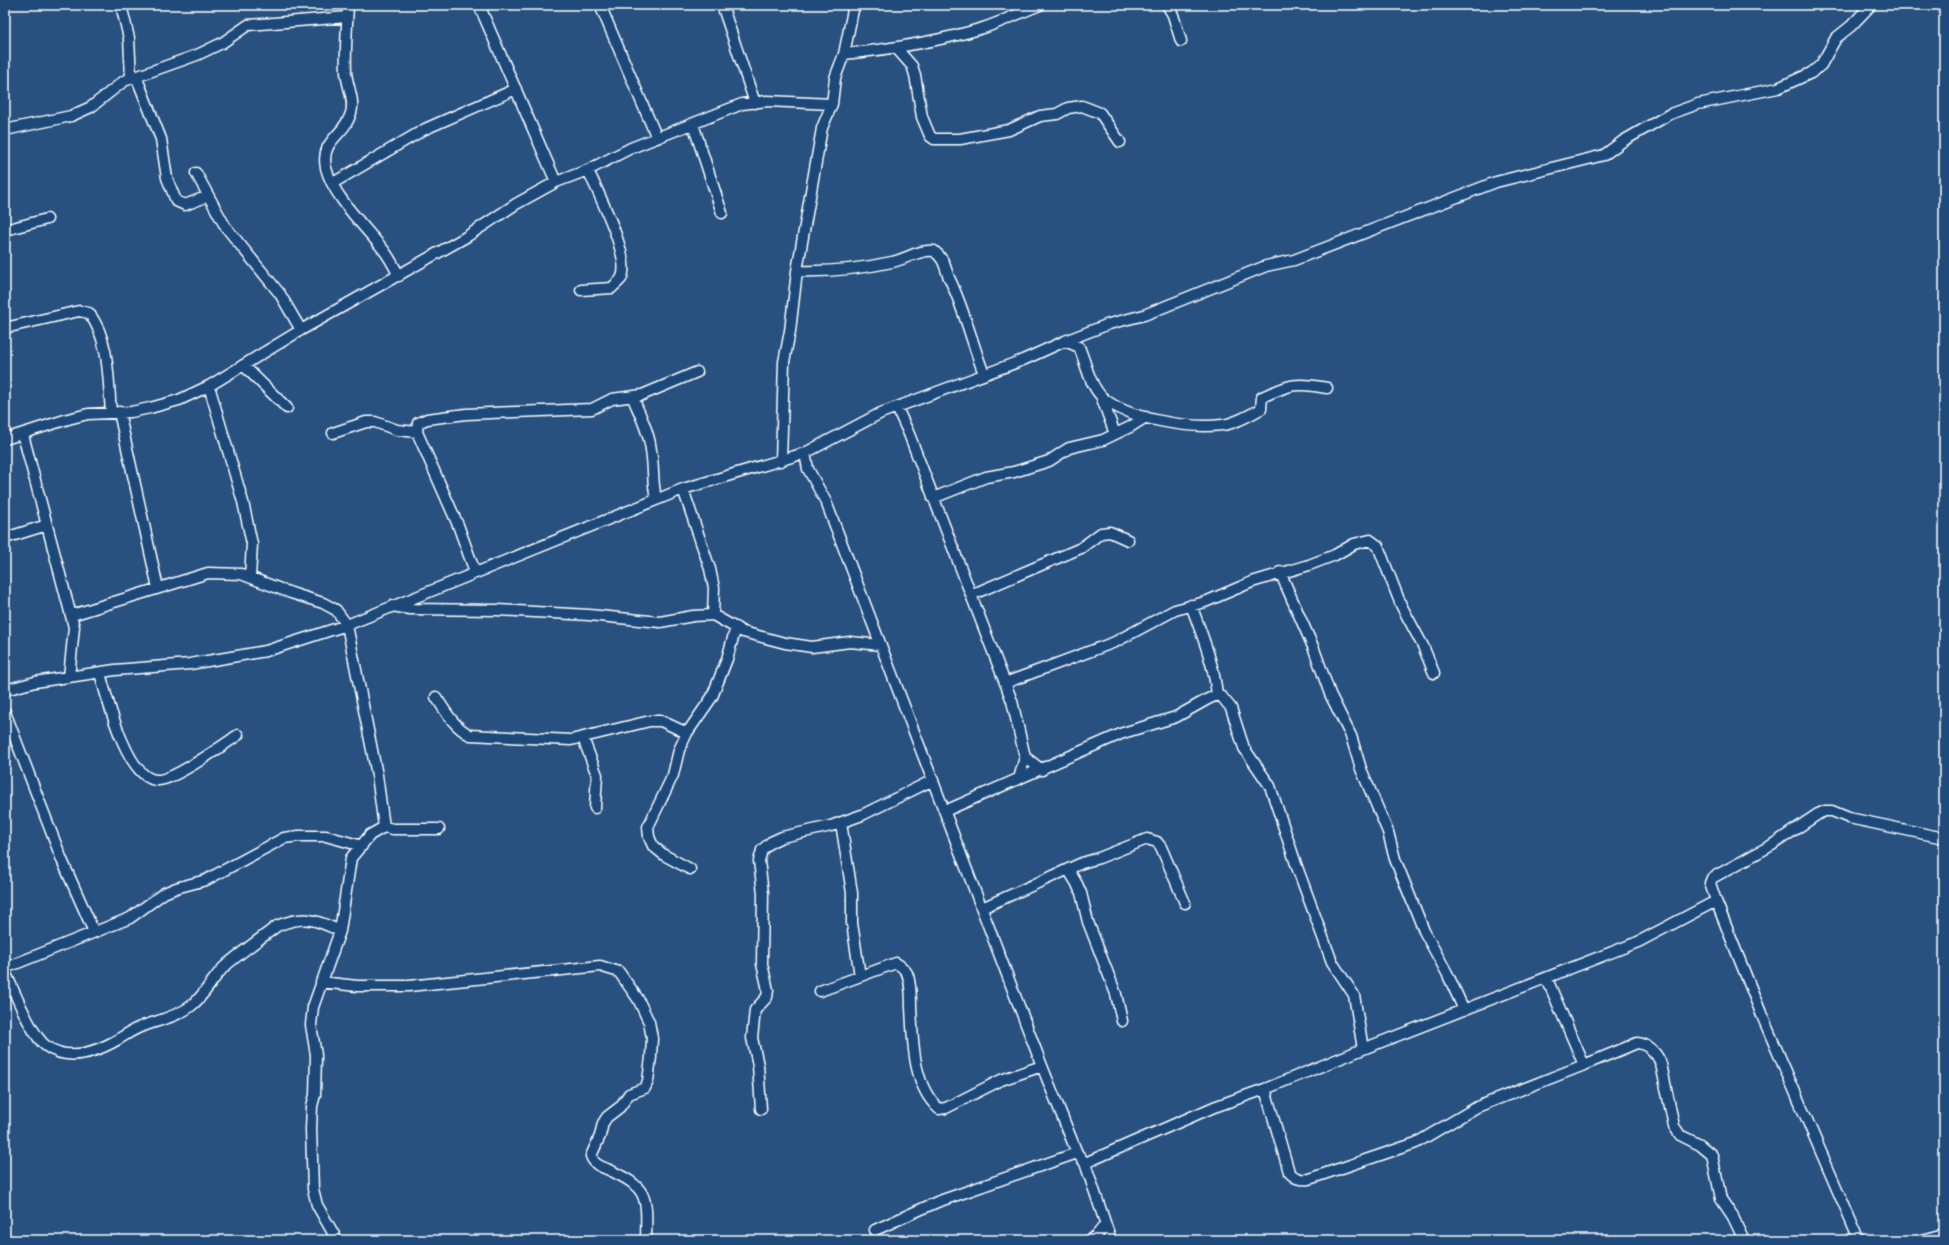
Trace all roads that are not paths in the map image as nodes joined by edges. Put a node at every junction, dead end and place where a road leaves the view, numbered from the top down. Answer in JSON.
{"nodes":[{"id":1,"x":121,"y":5,"type":"edge"},
{"id":2,"x":348,"y":5,"type":"edge"},
{"id":3,"x":479,"y":5,"type":"edge"},
{"id":4,"x":600,"y":5,"type":"edge"},
{"id":5,"x":722,"y":5,"type":"edge"},
{"id":6,"x":856,"y":5,"type":"edge"},
{"id":7,"x":1040,"y":5,"type":"edge"},
{"id":8,"x":1167,"y":5,"type":"edge"},
{"id":9,"x":1871,"y":5,"type":"edge"},
{"id":10,"x":347,"y":17,"type":"junction"},
{"id":11,"x":1181,"y":41,"type":"dead end"},
{"id":12,"x":897,"y":49,"type":"junction"},
{"id":13,"x":844,"y":54,"type":"junction"},
{"id":14,"x":133,"y":77,"type":"junction"},
{"id":15,"x":516,"y":89,"type":"junction"},
{"id":16,"x":755,"y":103,"type":"junction"},
{"id":17,"x":832,"y":104,"type":"junction"},
{"id":18,"x":693,"y":124,"type":"junction"},
{"id":19,"x":5,"y":130,"type":"edge"},
{"id":20,"x":657,"y":138,"type":"junction"},
{"id":21,"x":1120,"y":142,"type":"dead end"},
{"id":22,"x":588,"y":170,"type":"junction"},
{"id":23,"x":196,"y":173,"type":"dead end"},
{"id":24,"x":556,"y":182,"type":"junction"},
{"id":25,"x":333,"y":183,"type":"junction"},
{"id":26,"x":208,"y":196,"type":"junction"},
{"id":27,"x":722,"y":213,"type":"dead end"},
{"id":28,"x":47,"y":219,"type":"dead end"},
{"id":29,"x":5,"y":230,"type":"edge"},
{"id":30,"x":797,"y":271,"type":"junction"},
{"id":31,"x":399,"y":276,"type":"junction"},
{"id":32,"x":581,"y":290,"type":"dead end"},
{"id":33,"x":5,"y":328,"type":"edge"},
{"id":34,"x":301,"y":330,"type":"junction"},
{"id":35,"x":1065,"y":341,"type":"junction"},
{"id":36,"x":243,"y":365,"type":"junction"},
{"id":37,"x":697,"y":372,"type":"dead end"},
{"id":38,"x":984,"y":374,"type":"junction"},
{"id":39,"x":209,"y":386,"type":"junction"},
{"id":40,"x":1327,"y":388,"type":"dead end"},
{"id":41,"x":1101,"y":396,"type":"junction"},
{"id":42,"x":633,"y":398,"type":"junction"},
{"id":43,"x":287,"y":408,"type":"dead end"},
{"id":44,"x":897,"y":408,"type":"junction"},
{"id":45,"x":115,"y":412,"type":"junction"},
{"id":46,"x":1146,"y":417,"type":"junction"},
{"id":47,"x":417,"y":432,"type":"junction"},
{"id":48,"x":333,"y":433,"type":"dead end"},
{"id":49,"x":1115,"y":434,"type":"junction"},
{"id":50,"x":23,"y":435,"type":"junction"},
{"id":51,"x":5,"y":439,"type":"edge"},
{"id":52,"x":805,"y":453,"type":"junction"},
{"id":53,"x":785,"y":460,"type":"junction"},
{"id":54,"x":808,"y":469,"type":"junction"},
{"id":55,"x":683,"y":489,"type":"junction"},
{"id":56,"x":933,"y":498,"type":"junction"},
{"id":57,"x":656,"y":499,"type":"junction"},
{"id":58,"x":47,"y":525,"type":"junction"},
{"id":59,"x":5,"y":538,"type":"edge"},
{"id":60,"x":1128,"y":540,"type":"dead end"},
{"id":61,"x":476,"y":572,"type":"junction"},
{"id":62,"x":1280,"y":572,"type":"junction"},
{"id":63,"x":250,"y":577,"type":"junction"},
{"id":64,"x":158,"y":588,"type":"junction"},
{"id":65,"x":971,"y":595,"type":"junction"},
{"id":66,"x":1191,"y":605,"type":"junction"},
{"id":67,"x":392,"y":606,"type":"junction"},
{"id":68,"x":72,"y":615,"type":"junction"},
{"id":69,"x":713,"y":615,"type":"junction"},
{"id":70,"x":348,"y":625,"type":"junction"},
{"id":71,"x":736,"y":627,"type":"junction"},
{"id":72,"x":881,"y":645,"type":"junction"},
{"id":73,"x":100,"y":673,"type":"junction"},
{"id":74,"x":1434,"y":673,"type":"dead end"},
{"id":75,"x":69,"y":677,"type":"junction"},
{"id":76,"x":1005,"y":684,"type":"junction"},
{"id":77,"x":5,"y":690,"type":"edge"},
{"id":78,"x":1217,"y":695,"type":"junction"},
{"id":79,"x":436,"y":697,"type":"dead end"},
{"id":80,"x":5,"y":712,"type":"edge"},
{"id":81,"x":687,"y":733,"type":"junction"},
{"id":82,"x":238,"y":735,"type":"dead end"},
{"id":83,"x":583,"y":738,"type":"junction"},
{"id":84,"x":1025,"y":757,"type":"junction"},
{"id":85,"x":1042,"y":770,"type":"junction"},
{"id":86,"x":1019,"y":779,"type":"junction"},
{"id":87,"x":933,"y":780,"type":"junction"},
{"id":88,"x":595,"y":808,"type":"dead end"},
{"id":89,"x":944,"y":811,"type":"junction"},
{"id":90,"x":841,"y":823,"type":"junction"},
{"id":91,"x":384,"y":827,"type":"junction"},
{"id":92,"x":439,"y":829,"type":"dead end"},
{"id":93,"x":1944,"y":838,"type":"edge"},
{"id":94,"x":362,"y":846,"type":"junction"},
{"id":95,"x":690,"y":869,"type":"dead end"},
{"id":96,"x":1068,"y":869,"type":"junction"},
{"id":97,"x":1716,"y":901,"type":"junction"},
{"id":98,"x":1185,"y":903,"type":"dead end"},
{"id":99,"x":982,"y":908,"type":"junction"},
{"id":100,"x":340,"y":931,"type":"junction"},
{"id":101,"x":94,"y":932,"type":"junction"},
{"id":102,"x":5,"y":968,"type":"edge"},
{"id":103,"x":5,"y":972,"type":"edge"},
{"id":104,"x":860,"y":976,"type":"junction"},
{"id":105,"x":1546,"y":979,"type":"junction"},
{"id":106,"x":321,"y":982,"type":"junction"},
{"id":107,"x":820,"y":991,"type":"dead end"},
{"id":108,"x":1464,"y":1010,"type":"junction"},
{"id":109,"x":1122,"y":1021,"type":"dead end"},
{"id":110,"x":1363,"y":1049,"type":"junction"},
{"id":111,"x":1584,"y":1065,"type":"junction"},
{"id":112,"x":1042,"y":1066,"type":"junction"},
{"id":113,"x":1265,"y":1089,"type":"junction"},
{"id":114,"x":761,"y":1109,"type":"dead end"},
{"id":115,"x":1077,"y":1153,"type":"junction"},
{"id":116,"x":1085,"y":1163,"type":"junction"},
{"id":117,"x":1105,"y":1224,"type":"junction"},
{"id":118,"x":875,"y":1230,"type":"dead end"},
{"id":119,"x":1944,"y":1234,"type":"edge"},
{"id":120,"x":337,"y":1240,"type":"edge"},
{"id":121,"x":646,"y":1240,"type":"edge"},
{"id":122,"x":1089,"y":1240,"type":"edge"},
{"id":123,"x":1111,"y":1240,"type":"edge"},
{"id":124,"x":1744,"y":1240,"type":"edge"},
{"id":125,"x":1854,"y":1240,"type":"edge"},
{"id":126,"x":1859,"y":1240,"type":"edge"},
{"id":127,"x":1920,"y":1240,"type":"edge"}],
"edges":[{"from":1,"to":14,"type":"street"},
{"from":2,"to":10,"type":"street"},
{"from":3,"to":15,"type":"street"},
{"from":4,"to":20,"type":"street"},
{"from":5,"to":16,"type":"street"},
{"from":6,"to":13,"type":"street"},
{"from":7,"to":12,"type":"street"},
{"from":8,"to":11,"type":"street"},
{"from":9,"to":35,"type":"street"},
{"from":10,"to":14,"type":"street"},
{"from":10,"to":25,"type":"street"},
{"from":12,"to":13,"type":"street"},
{"from":12,"to":21,"type":"street"},
{"from":13,"to":17,"type":"street"},
{"from":14,"to":19,"type":"street"},
{"from":14,"to":26,"type":"street"},
{"from":15,"to":24,"type":"street"},
{"from":15,"to":25,"type":"street"},
{"from":16,"to":17,"type":"street"},
{"from":16,"to":18,"type":"street"},
{"from":17,"to":30,"type":"street"},
{"from":18,"to":20,"type":"street"},
{"from":18,"to":27,"type":"street"},
{"from":20,"to":22,"type":"street"},
{"from":22,"to":24,"type":"street"},
{"from":22,"to":32,"type":"street"},
{"from":23,"to":26,"type":"street"},
{"from":24,"to":31,"type":"street"},
{"from":25,"to":31,"type":"street"},
{"from":26,"to":34,"type":"street"},
{"from":28,"to":29,"type":"street"},
{"from":30,"to":38,"type":"street"},
{"from":30,"to":53,"type":"street"},
{"from":31,"to":34,"type":"street"},
{"from":33,"to":45,"type":"street"},
{"from":34,"to":36,"type":"street"},
{"from":35,"to":38,"type":"street"},
{"from":35,"to":41,"type":"street"},
{"from":36,"to":39,"type":"street"},
{"from":36,"to":43,"type":"street"},
{"from":37,"to":42,"type":"street"},
{"from":38,"to":44,"type":"street"},
{"from":39,"to":45,"type":"street"},
{"from":39,"to":63,"type":"street"},
{"from":40,"to":46,"type":"street"},
{"from":41,"to":46,"type":"street"},
{"from":41,"to":49,"type":"street"},
{"from":42,"to":47,"type":"street"},
{"from":42,"to":57,"type":"street"},
{"from":44,"to":52,"type":"street"},
{"from":44,"to":56,"type":"street"},
{"from":45,"to":50,"type":"street"},
{"from":45,"to":64,"type":"street"},
{"from":46,"to":49,"type":"street"},
{"from":47,"to":48,"type":"street"},
{"from":47,"to":61,"type":"street"},
{"from":49,"to":56,"type":"street"},
{"from":50,"to":51,"type":"street"},
{"from":50,"to":58,"type":"street"},
{"from":52,"to":53,"type":"street"},
{"from":52,"to":54,"type":"street"},
{"from":53,"to":54,"type":"street"},
{"from":53,"to":55,"type":"street"},
{"from":54,"to":72,"type":"street"},
{"from":55,"to":57,"type":"street"},
{"from":55,"to":69,"type":"street"},
{"from":56,"to":65,"type":"street"},
{"from":57,"to":61,"type":"street"},
{"from":58,"to":59,"type":"street"},
{"from":58,"to":68,"type":"street"},
{"from":60,"to":65,"type":"street"},
{"from":61,"to":67,"type":"street"},
{"from":62,"to":66,"type":"street"},
{"from":62,"to":74,"type":"street"},
{"from":62,"to":108,"type":"street"},
{"from":63,"to":64,"type":"street"},
{"from":63,"to":70,"type":"street"},
{"from":64,"to":68,"type":"street"},
{"from":65,"to":76,"type":"street"},
{"from":66,"to":76,"type":"street"},
{"from":66,"to":78,"type":"street"},
{"from":67,"to":69,"type":"street"},
{"from":67,"to":70,"type":"street"},
{"from":68,"to":75,"type":"street"},
{"from":69,"to":71,"type":"street"},
{"from":70,"to":73,"type":"street"},
{"from":70,"to":91,"type":"street"},
{"from":71,"to":72,"type":"street"},
{"from":71,"to":81,"type":"street"},
{"from":72,"to":87,"type":"street"},
{"from":73,"to":75,"type":"street"},
{"from":73,"to":82,"type":"street"},
{"from":75,"to":77,"type":"street"},
{"from":76,"to":84,"type":"street"},
{"from":78,"to":85,"type":"street"},
{"from":78,"to":110,"type":"street"},
{"from":79,"to":83,"type":"street"},
{"from":80,"to":101,"type":"street"},
{"from":81,"to":83,"type":"street"},
{"from":81,"to":95,"type":"street"},
{"from":83,"to":88,"type":"street"},
{"from":84,"to":85,"type":"street"},
{"from":84,"to":86,"type":"street"},
{"from":85,"to":86,"type":"street"},
{"from":86,"to":89,"type":"street"},
{"from":87,"to":89,"type":"street"},
{"from":87,"to":90,"type":"street"},
{"from":89,"to":99,"type":"street"},
{"from":90,"to":104,"type":"street"},
{"from":90,"to":114,"type":"street"},
{"from":91,"to":92,"type":"street"},
{"from":91,"to":94,"type":"street"},
{"from":93,"to":97,"type":"street"},
{"from":94,"to":100,"type":"street"},
{"from":94,"to":101,"type":"street"},
{"from":96,"to":98,"type":"street"},
{"from":96,"to":99,"type":"street"},
{"from":96,"to":109,"type":"street"},
{"from":97,"to":105,"type":"street"},
{"from":97,"to":125,"type":"street"},
{"from":97,"to":126,"type":"street"},
{"from":99,"to":112,"type":"street"},
{"from":100,"to":103,"type":"street"},
{"from":100,"to":106,"type":"street"},
{"from":101,"to":102,"type":"street"},
{"from":104,"to":107,"type":"street"},
{"from":104,"to":112,"type":"street"},
{"from":105,"to":108,"type":"street"},
{"from":105,"to":111,"type":"street"},
{"from":106,"to":120,"type":"street"},
{"from":106,"to":121,"type":"street"},
{"from":108,"to":110,"type":"street"},
{"from":110,"to":113,"type":"street"},
{"from":111,"to":113,"type":"street"},
{"from":111,"to":124,"type":"street"},
{"from":112,"to":115,"type":"street"},
{"from":113,"to":116,"type":"street"},
{"from":115,"to":116,"type":"street"},
{"from":115,"to":118,"type":"street"},
{"from":116,"to":117,"type":"street"},
{"from":117,"to":122,"type":"street"},
{"from":117,"to":123,"type":"street"},
{"from":119,"to":127,"type":"street"}]}
